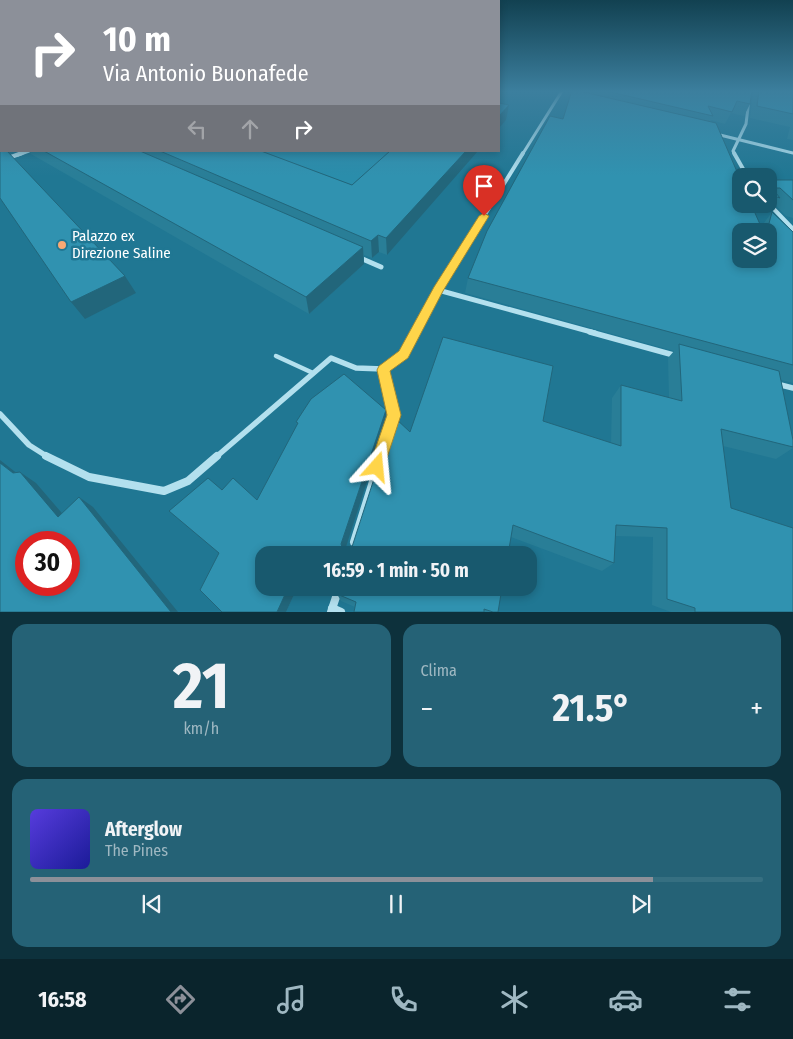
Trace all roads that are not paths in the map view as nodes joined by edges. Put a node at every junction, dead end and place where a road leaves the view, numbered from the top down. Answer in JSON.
{"nodes":[{"id":1,"x":544,"y":120,"type":"edge"},
{"id":2,"x":747,"y":120,"type":"edge"},
{"id":3,"x":709,"y":132,"type":"edge"},
{"id":4,"x":737,"y":139,"type":"junction"},
{"id":5,"x":25,"y":152,"type":"edge"},
{"id":6,"x":793,"y":154,"type":"edge"},
{"id":7,"x":0,"y":161,"type":"edge"},
{"id":8,"x":743,"y":168,"type":"edge"},
{"id":9,"x":777,"y":212,"type":"edge"},
{"id":10,"x":793,"y":229,"type":"edge"},
{"id":11,"x":354,"y":256,"type":"edge"},
{"id":12,"x":381,"y":267,"type":"dead end"},
{"id":13,"x":438,"y":290,"type":"junction"},
{"id":14,"x":276,"y":356,"type":"dead end"},
{"id":15,"x":682,"y":358,"type":"edge"},
{"id":16,"x":383,"y":370,"type":"junction"},
{"id":17,"x":313,"y":373,"type":"junction"},
{"id":18,"x":775,"y":383,"type":"edge"},
{"id":19,"x":793,"y":388,"type":"edge"},
{"id":20,"x":0,"y":414,"type":"edge"},
{"id":21,"x":352,"y":546,"type":"edge"},
{"id":22,"x":338,"y":596,"type":"edge"},
{"id":23,"x":335,"y":610,"type":"edge"}],
"edges":[{"from":1,"to":13,"type":"street"},
{"from":2,"to":4,"type":"street"},
{"from":3,"to":4,"type":"street"},
{"from":4,"to":6,"type":"street"},
{"from":4,"to":8,"type":"street"},
{"from":5,"to":7,"type":"street"},
{"from":9,"to":10,"type":"street"},
{"from":11,"to":12,"type":"street"},
{"from":13,"to":15,"type":"street"},
{"from":13,"to":16,"type":"street"},
{"from":14,"to":17,"type":"lane"},
{"from":16,"to":17,"type":"street"},
{"from":16,"to":21,"type":"street"},
{"from":17,"to":20,"type":"street"},
{"from":18,"to":19,"type":"street"},
{"from":22,"to":23,"type":"street"}]}
